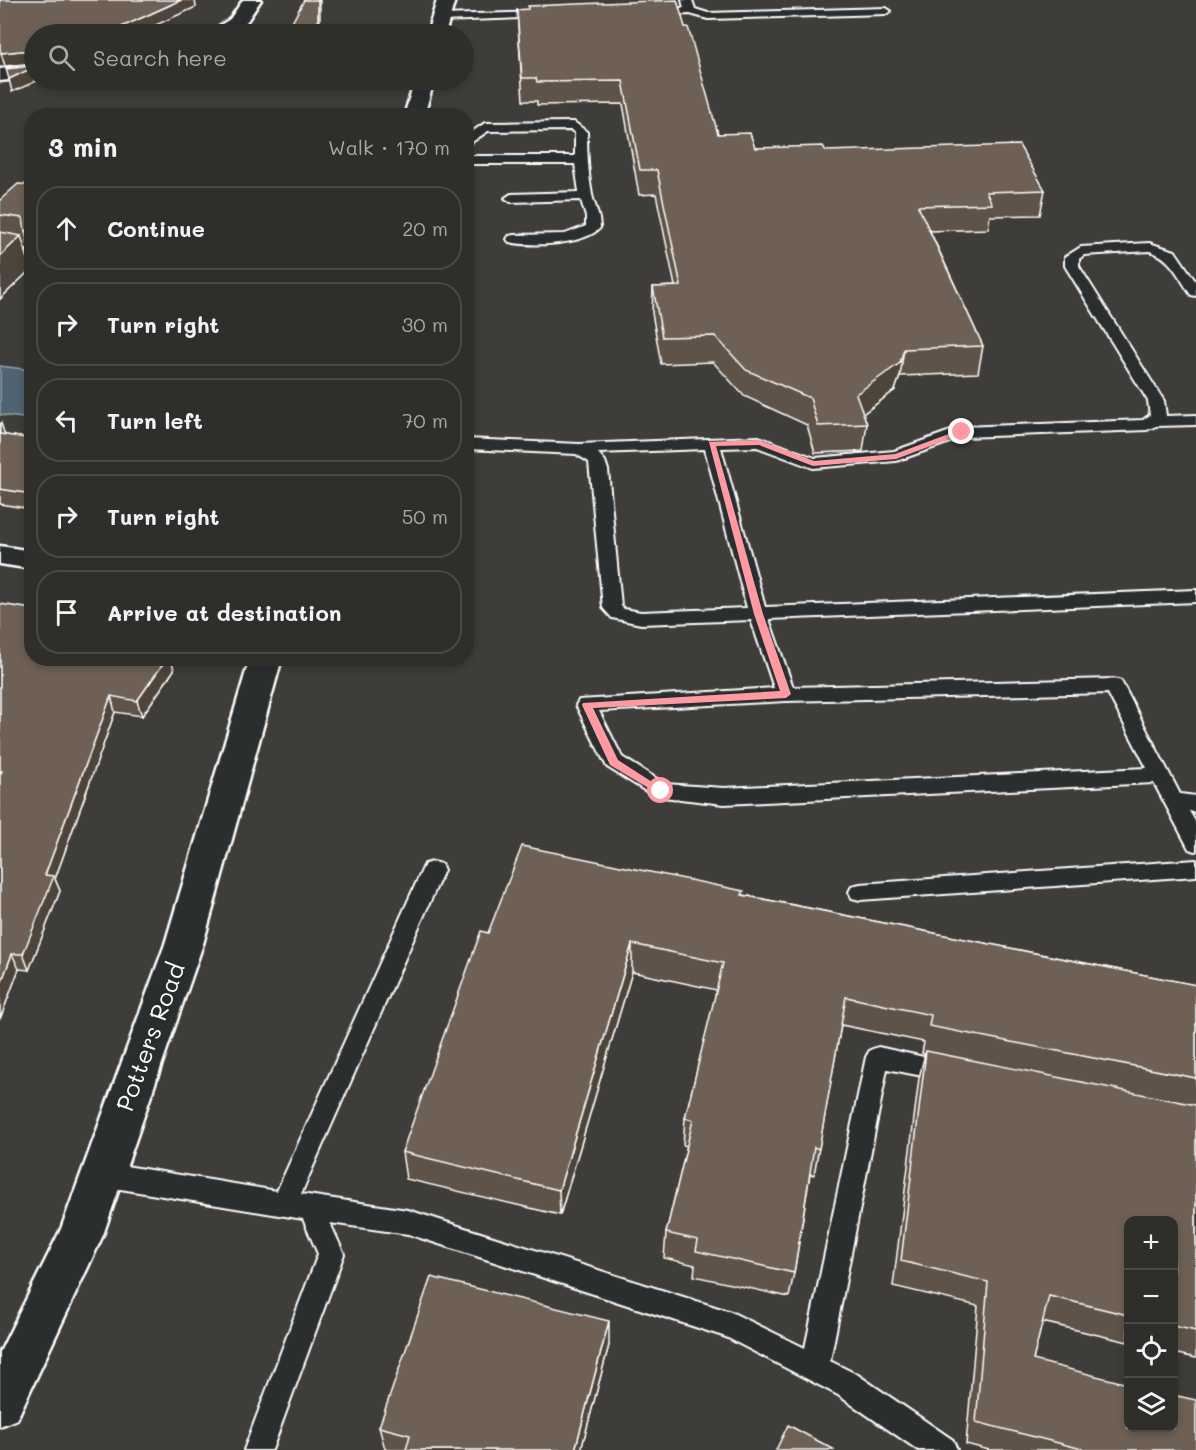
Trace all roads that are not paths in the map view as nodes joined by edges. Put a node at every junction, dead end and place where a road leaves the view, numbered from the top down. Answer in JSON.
{"nodes":[{"id":1,"x":252,"y":0,"type":"edge"},
{"id":2,"x":540,"y":0,"type":"edge"},
{"id":3,"x":688,"y":5,"type":"edge"},
{"id":4,"x":886,"y":11,"type":"dead end"},
{"id":5,"x":643,"y":12,"type":"edge"},
{"id":6,"x":441,"y":17,"type":"edge"},
{"id":7,"x":234,"y":24,"type":"edge"},
{"id":8,"x":24,"y":72,"type":"edge"},
{"id":9,"x":0,"y":75,"type":"edge"},
{"id":10,"x":421,"y":90,"type":"edge"},
{"id":11,"x":416,"y":108,"type":"edge"},
{"id":12,"x":474,"y":136,"type":"edge"},
{"id":13,"x":474,"y":160,"type":"edge"},
{"id":14,"x":581,"y":160,"type":"junction"},
{"id":15,"x":586,"y":196,"type":"junction"},
{"id":16,"x":511,"y":198,"type":"dead end"},
{"id":17,"x":514,"y":238,"type":"dead end"},
{"id":18,"x":0,"y":255,"type":"edge"},
{"id":19,"x":24,"y":259,"type":"edge"},
{"id":20,"x":1196,"y":292,"type":"edge"},
{"id":21,"x":1196,"y":420,"type":"edge"},
{"id":22,"x":1153,"y":421,"type":"junction"},
{"id":23,"x":474,"y":444,"type":"edge"},
{"id":24,"x":711,"y":444,"type":"junction"},
{"id":25,"x":579,"y":449,"type":"junction"},
{"id":26,"x":0,"y":555,"type":"edge"},
{"id":27,"x":24,"y":559,"type":"edge"},
{"id":28,"x":1196,"y":596,"type":"edge"},
{"id":29,"x":758,"y":614,"type":"junction"},
{"id":30,"x":264,"y":666,"type":"edge"},
{"id":31,"x":786,"y":694,"type":"junction"},
{"id":32,"x":1160,"y":775,"type":"junction"},
{"id":33,"x":1174,"y":801,"type":"junction"},
{"id":34,"x":1196,"y":804,"type":"edge"},
{"id":35,"x":1196,"y":843,"type":"edge"},
{"id":36,"x":1196,"y":868,"type":"edge"},
{"id":37,"x":433,"y":870,"type":"dead end"},
{"id":38,"x":860,"y":892,"type":"dead end"},
{"id":39,"x":973,"y":1076,"type":"edge"},
{"id":40,"x":102,"y":1174,"type":"junction"},
{"id":41,"x":284,"y":1204,"type":"junction"},
{"id":42,"x":310,"y":1208,"type":"junction"},
{"id":43,"x":815,"y":1368,"type":"junction"},
{"id":44,"x":0,"y":1402,"type":"edge"},
{"id":45,"x":258,"y":1450,"type":"edge"},
{"id":46,"x":943,"y":1450,"type":"edge"}],
"edges":[{"from":1,"to":7,"type":"street"},
{"from":2,"to":6,"type":"lane"},
{"from":3,"to":4,"type":"lane"},
{"from":3,"to":5,"type":"lane"},
{"from":8,"to":9,"type":"street"},
{"from":10,"to":11,"type":"street"},
{"from":12,"to":14,"type":"lane"},
{"from":13,"to":14,"type":"lane"},
{"from":14,"to":15,"type":"lane"},
{"from":15,"to":16,"type":"lane"},
{"from":15,"to":17,"type":"lane"},
{"from":18,"to":19,"type":"street"},
{"from":20,"to":22,"type":"lane"},
{"from":21,"to":22,"type":"lane"},
{"from":22,"to":24,"type":"lane"},
{"from":23,"to":25,"type":"lane"},
{"from":24,"to":25,"type":"lane"},
{"from":24,"to":29,"type":"lane"},
{"from":25,"to":29,"type":"lane"},
{"from":26,"to":27,"type":"street"},
{"from":28,"to":29,"type":"lane"},
{"from":29,"to":31,"type":"lane"},
{"from":30,"to":40,"type":"street","name":"Potters Road"},
{"from":31,"to":32,"type":"lane"},
{"from":31,"to":32,"type":"lane"},
{"from":32,"to":33,"type":"lane"},
{"from":33,"to":34,"type":"lane"},
{"from":33,"to":35,"type":"lane"},
{"from":36,"to":38,"type":"lane"},
{"from":37,"to":41,"type":"lane"},
{"from":39,"to":43,"type":"lane"},
{"from":40,"to":41,"type":"lane"},
{"from":40,"to":44,"type":"street","name":"Potters Road"},
{"from":41,"to":42,"type":"lane"},
{"from":42,"to":43,"type":"lane"},
{"from":42,"to":45,"type":"lane"},
{"from":43,"to":46,"type":"lane"}]}
